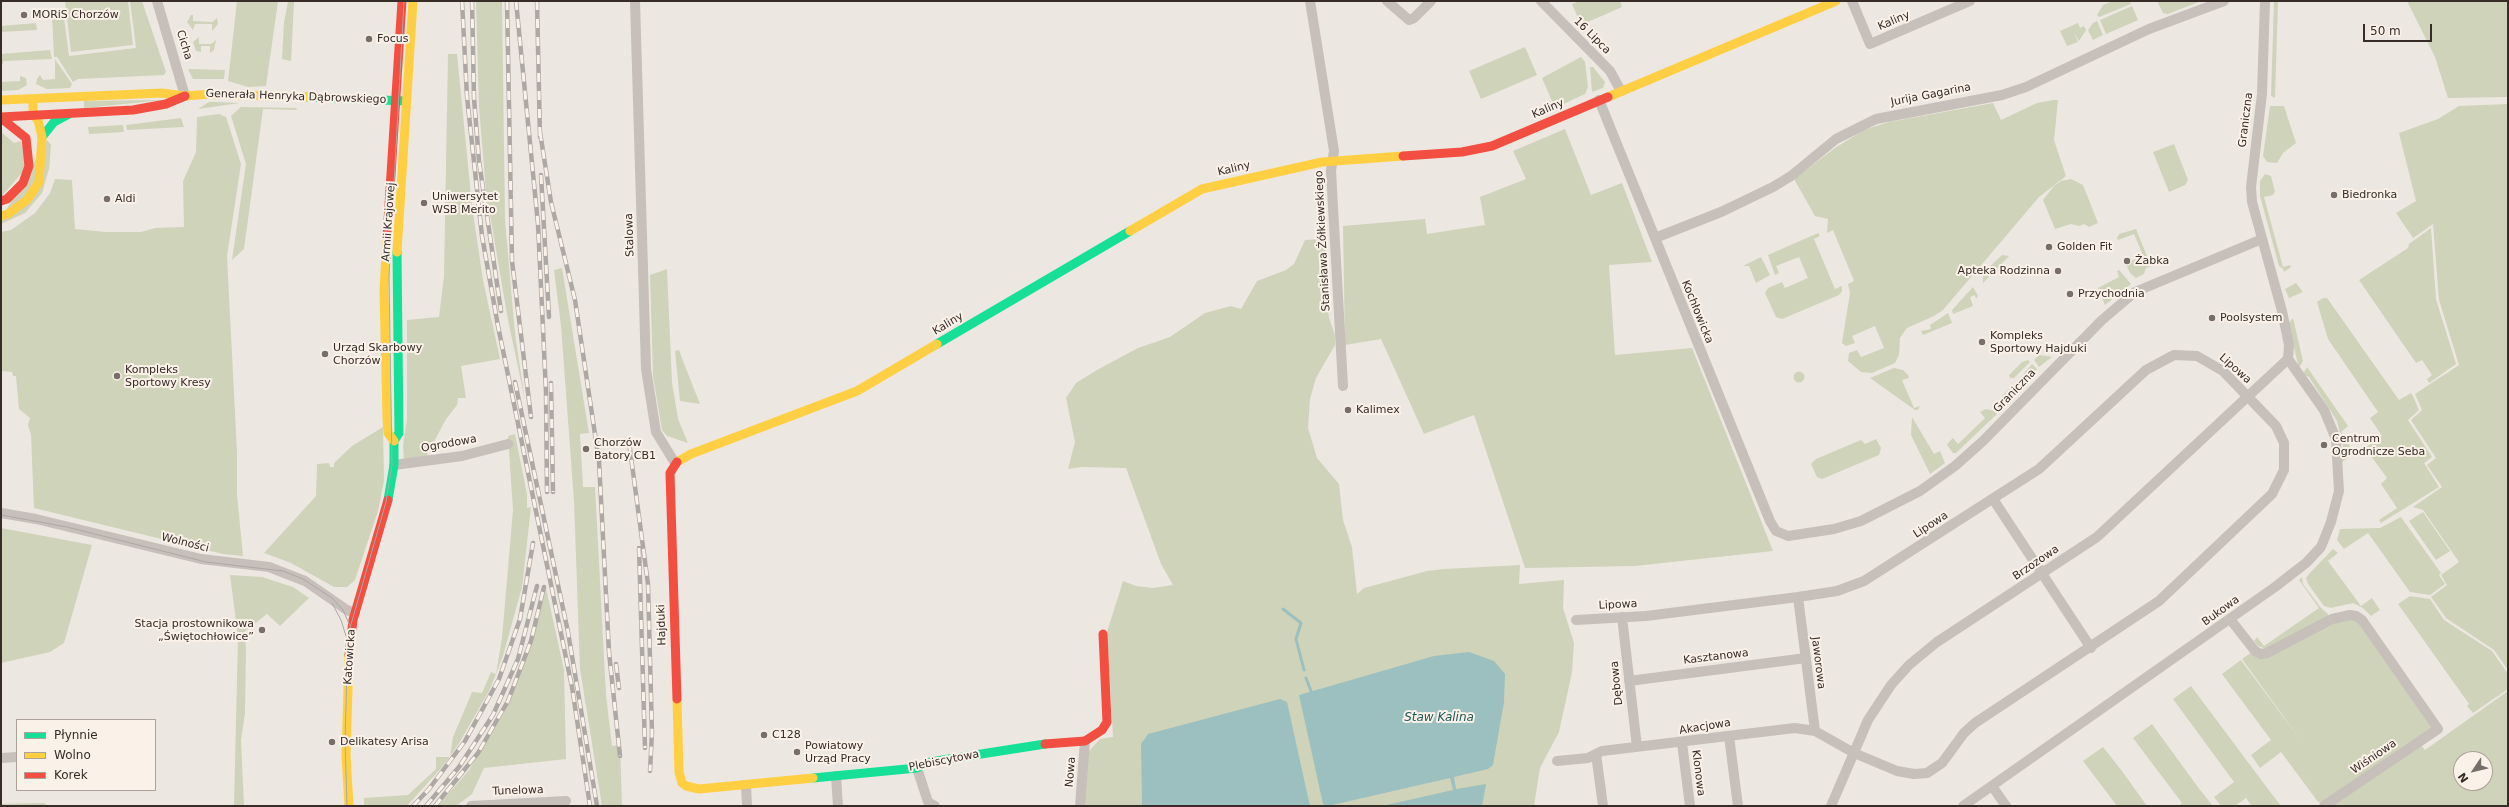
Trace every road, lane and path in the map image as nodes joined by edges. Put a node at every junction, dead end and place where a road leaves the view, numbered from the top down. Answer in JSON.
{"nodes":[{"id":1,"x":157,"y":1,"type":"edge"},
{"id":2,"x":402,"y":1,"type":"edge"},
{"id":3,"x":413,"y":1,"type":"edge"},
{"id":4,"x":635,"y":1,"type":"edge"},
{"id":5,"x":1310,"y":1,"type":"edge"},
{"id":6,"x":1387,"y":1,"type":"edge"},
{"id":7,"x":1431,"y":1,"type":"edge"},
{"id":8,"x":1541,"y":1,"type":"edge"},
{"id":9,"x":1836,"y":1,"type":"edge"},
{"id":10,"x":1852,"y":1,"type":"edge"},
{"id":11,"x":1970,"y":1,"type":"edge"},
{"id":12,"x":2224,"y":1,"type":"edge"},
{"id":13,"x":2265,"y":1,"type":"edge"},
{"id":14,"x":1621,"y":91,"type":"junction"},
{"id":15,"x":185,"y":96,"type":"junction"},
{"id":16,"x":33,"y":98,"type":"junction"},
{"id":17,"x":1,"y":100,"type":"edge"},
{"id":18,"x":397,"y":100,"type":"junction"},
{"id":19,"x":1599,"y":100,"type":"junction"},
{"id":20,"x":408,"y":101,"type":"junction"},
{"id":21,"x":69,"y":114,"type":"junction"},
{"id":22,"x":33,"y":115,"type":"junction"},
{"id":23,"x":1,"y":117,"type":"edge"},
{"id":24,"x":42,"y":137,"type":"junction"},
{"id":25,"x":26,"y":138,"type":"junction"},
{"id":26,"x":1332,"y":160,"type":"junction"},
{"id":27,"x":1,"y":201,"type":"edge"},
{"id":28,"x":1,"y":216,"type":"edge"},
{"id":29,"x":1655,"y":238,"type":"junction"},
{"id":30,"x":2262,"y":239,"type":"junction"},
{"id":31,"x":398,"y":273,"type":"junction"},
{"id":32,"x":385,"y":275,"type":"junction"},
{"id":33,"x":397,"y":289,"type":"junction"},
{"id":34,"x":384,"y":290,"type":"junction"},
{"id":35,"x":385,"y":327,"type":"junction"},
{"id":36,"x":398,"y":327,"type":"junction"},
{"id":37,"x":2288,"y":359,"type":"junction"},
{"id":38,"x":1343,"y":386,"type":"dead end"},
{"id":39,"x":2248,"y":397,"type":"junction"},
{"id":40,"x":399,"y":430,"type":"junction"},
{"id":41,"x":388,"y":431,"type":"junction"},
{"id":42,"x":394,"y":441,"type":"junction"},
{"id":43,"x":508,"y":444,"type":"dead end"},
{"id":44,"x":676,"y":463,"type":"junction"},
{"id":45,"x":394,"y":465,"type":"junction"},
{"id":46,"x":1992,"y":499,"type":"junction"},
{"id":47,"x":1,"y":513,"type":"edge"},
{"id":48,"x":1776,"y":531,"type":"joint"},
{"id":49,"x":2041,"y":574,"type":"junction"},
{"id":50,"x":1798,"y":598,"type":"junction"},
{"id":51,"x":355,"y":613,"type":"junction"},
{"id":52,"x":1622,"y":617,"type":"junction"},
{"id":53,"x":2230,"y":619,"type":"junction"},
{"id":54,"x":1576,"y":620,"type":"dead end"},
{"id":55,"x":1103,"y":634,"type":"dead end"},
{"id":56,"x":2091,"y":648,"type":"junction"},
{"id":57,"x":1806,"y":658,"type":"junction"},
{"id":58,"x":1628,"y":680,"type":"junction"},
{"id":59,"x":1815,"y":731,"type":"junction"},
{"id":60,"x":1729,"y":736,"type":"junction"},
{"id":61,"x":1085,"y":741,"type":"junction"},
{"id":62,"x":1682,"y":743,"type":"junction"},
{"id":63,"x":1637,"y":748,"type":"junction"},
{"id":64,"x":1854,"y":753,"type":"junction"},
{"id":65,"x":1596,"y":754,"type":"junction"},
{"id":66,"x":16,"y":757,"type":"edge"},
{"id":67,"x":1,"y":758,"type":"edge"},
{"id":68,"x":1557,"y":761,"type":"dead end"},
{"id":69,"x":917,"y":768,"type":"junction"},
{"id":70,"x":836,"y":776,"type":"junction"},
{"id":71,"x":746,"y":784,"type":"junction"},
{"id":72,"x":686,"y":786,"type":"joint"},
{"id":73,"x":1992,"y":786,"type":"junction"},
{"id":74,"x":566,"y":801,"type":"dead end"},
{"id":75,"x":485,"y":805,"type":"edge"},
{"id":76,"x":349,"y":806,"type":"edge"},
{"id":77,"x":471,"y":806,"type":"edge"},
{"id":78,"x":747,"y":806,"type":"edge"},
{"id":79,"x":838,"y":806,"type":"edge"},
{"id":80,"x":935,"y":806,"type":"edge"},
{"id":81,"x":1080,"y":806,"type":"edge"},
{"id":82,"x":1603,"y":806,"type":"edge"},
{"id":83,"x":1690,"y":806,"type":"edge"},
{"id":84,"x":1738,"y":806,"type":"edge"},
{"id":85,"x":1831,"y":806,"type":"edge"},
{"id":86,"x":1963,"y":806,"type":"edge"},
{"id":87,"x":2006,"y":806,"type":"edge"},
{"id":88,"x":2324,"y":806,"type":"edge"}],
"edges":[{"from":1,"to":15,"type":"street","name":"Cicha"},
{"from":2,"to":18,"type":"street","name":"Armii Krajowej"},
{"from":3,"to":20,"type":"street","name":"Armii Krajowej"},
{"from":4,"to":44,"type":"street","name":"Stalowa"},
{"from":5,"to":26,"type":"street","name":"Stanisława Żółkiewskiego"},
{"from":6,"to":7,"type":"street"},
{"from":8,"to":14,"type":"street","name":"16 Lipca"},
{"from":9,"to":14,"type":"street","name":"Kaliny"},
{"from":10,"to":11,"type":"street","name":"Kaliny"},
{"from":12,"to":29,"type":"street","name":"Jurija Gagarina"},
{"from":13,"to":30,"type":"street","name":"Graniczna"},
{"from":14,"to":19,"type":"street","name":"Kaliny"},
{"from":15,"to":16,"type":"street","name":"Generała Henryka Dąbrowskiego"},
{"from":15,"to":18,"type":"street","name":"Generała Henryka Dąbrowskiego"},
{"from":15,"to":21,"type":"street","name":"Generała Henryka Dąbrowskiego"},
{"from":16,"to":17,"type":"street","name":"Generała Henryka Dąbrowskiego"},
{"from":16,"to":22,"type":"street"},
{"from":18,"to":20,"type":"street","name":"Generała Henryka Dąbrowskiego"},
{"from":18,"to":32,"type":"street","name":"Armii Krajowej"},
{"from":19,"to":26,"type":"street","name":"Kaliny"},
{"from":19,"to":29,"type":"street","name":"Kochłowicka"},
{"from":20,"to":31,"type":"street","name":"Armii Krajowej"},
{"from":21,"to":22,"type":"street","name":"Generała Henryka Dąbrowskiego"},
{"from":21,"to":24,"type":"street"},
{"from":22,"to":23,"type":"street","name":"Generała Henryka Dąbrowskiego"},
{"from":22,"to":24,"type":"street"},
{"from":22,"to":25,"type":"street"},
{"from":23,"to":25,"type":"street"},
{"from":24,"to":28,"type":"street"},
{"from":25,"to":27,"type":"street"},
{"from":26,"to":38,"type":"street","name":"Stanisława Żółkiewskiego"},
{"from":26,"to":44,"type":"street","name":"Kaliny"},
{"from":29,"to":48,"type":"street","name":"Kochłowicka"},
{"from":30,"to":37,"type":"street","name":"Graniczna"},
{"from":30,"to":48,"type":"street","name":"Graniczna"},
{"from":31,"to":32,"type":"street"},
{"from":31,"to":33,"type":"street","name":"Armii Krajowej"},
{"from":32,"to":34,"type":"street","name":"Armii Krajowej"},
{"from":33,"to":34,"type":"street"},
{"from":33,"to":36,"type":"street","name":"Armii Krajowej"},
{"from":34,"to":35,"type":"street","name":"Armii Krajowej"},
{"from":35,"to":36,"type":"street"},
{"from":35,"to":41,"type":"street","name":"Armii Krajowej"},
{"from":36,"to":40,"type":"street","name":"Armii Krajowej"},
{"from":37,"to":39,"type":"street","name":"Brzozowa"},
{"from":37,"to":53,"type":"street","name":"Bukowa"},
{"from":39,"to":46,"type":"street","name":"Lipowa"},
{"from":39,"to":49,"type":"street","name":"Brzozowa"},
{"from":39,"to":56,"type":"street","name":"Lipowa"},
{"from":40,"to":41,"type":"street"},
{"from":40,"to":42,"type":"street","name":"Armii Krajowej"},
{"from":41,"to":42,"type":"street","name":"Armii Krajowej"},
{"from":42,"to":45,"type":"street","name":"Armii Krajowej"},
{"from":43,"to":45,"type":"street","name":"Ogrodowa"},
{"from":44,"to":72,"type":"street","name":"Hajduki"},
{"from":45,"to":51,"type":"street","name":"Katowicka"},
{"from":46,"to":49,"type":"street"},
{"from":46,"to":50,"type":"street","name":"Lipowa"},
{"from":47,"to":51,"type":"street","name":"Wolności"},
{"from":49,"to":56,"type":"street"},
{"from":49,"to":64,"type":"street","name":"Brzozowa"},
{"from":50,"to":52,"type":"street","name":"Lipowa"},
{"from":50,"to":57,"type":"street","name":"Jaworowa"},
{"from":51,"to":76,"type":"street","name":"Katowicka"},
{"from":52,"to":54,"type":"street","name":"Lipowa"},
{"from":52,"to":58,"type":"street","name":"Dębowa"},
{"from":53,"to":73,"type":"street","name":"Bukowa"},
{"from":53,"to":88,"type":"street","name":"Wiśniowa"},
{"from":55,"to":61,"type":"street"},
{"from":56,"to":64,"type":"street","name":"Lipowa"},
{"from":57,"to":58,"type":"street","name":"Kasztanowa"},
{"from":57,"to":59,"type":"street","name":"Jaworowa"},
{"from":58,"to":63,"type":"street","name":"Dębowa"},
{"from":59,"to":60,"type":"street","name":"Akacjowa"},
{"from":59,"to":64,"type":"street","name":"Akacjowa"},
{"from":60,"to":62,"type":"street","name":"Akacjowa"},
{"from":60,"to":84,"type":"street"},
{"from":61,"to":69,"type":"street","name":"Plebiscytowa"},
{"from":61,"to":81,"type":"street","name":"Nowa"},
{"from":62,"to":63,"type":"street","name":"Akacjowa"},
{"from":62,"to":83,"type":"street","name":"Klonowa"},
{"from":63,"to":65,"type":"street","name":"Akacjowa"},
{"from":64,"to":85,"type":"street","name":"Brzozowa"},
{"from":65,"to":68,"type":"street","name":"Akacjowa"},
{"from":65,"to":82,"type":"street"},
{"from":66,"to":67,"type":"street"},
{"from":69,"to":70,"type":"street","name":"Plebiscytowa"},
{"from":69,"to":80,"type":"street"},
{"from":70,"to":71,"type":"street","name":"Plebiscytowa"},
{"from":70,"to":79,"type":"street"},
{"from":71,"to":72,"type":"street","name":"Plebiscytowa"},
{"from":71,"to":78,"type":"street"},
{"from":73,"to":86,"type":"street","name":"Bukowa"},
{"from":73,"to":87,"type":"street"},
{"from":74,"to":75,"type":"street","name":"Tunelowa"},
{"from":75,"to":77,"type":"street","name":"Tunelowa"}]}
